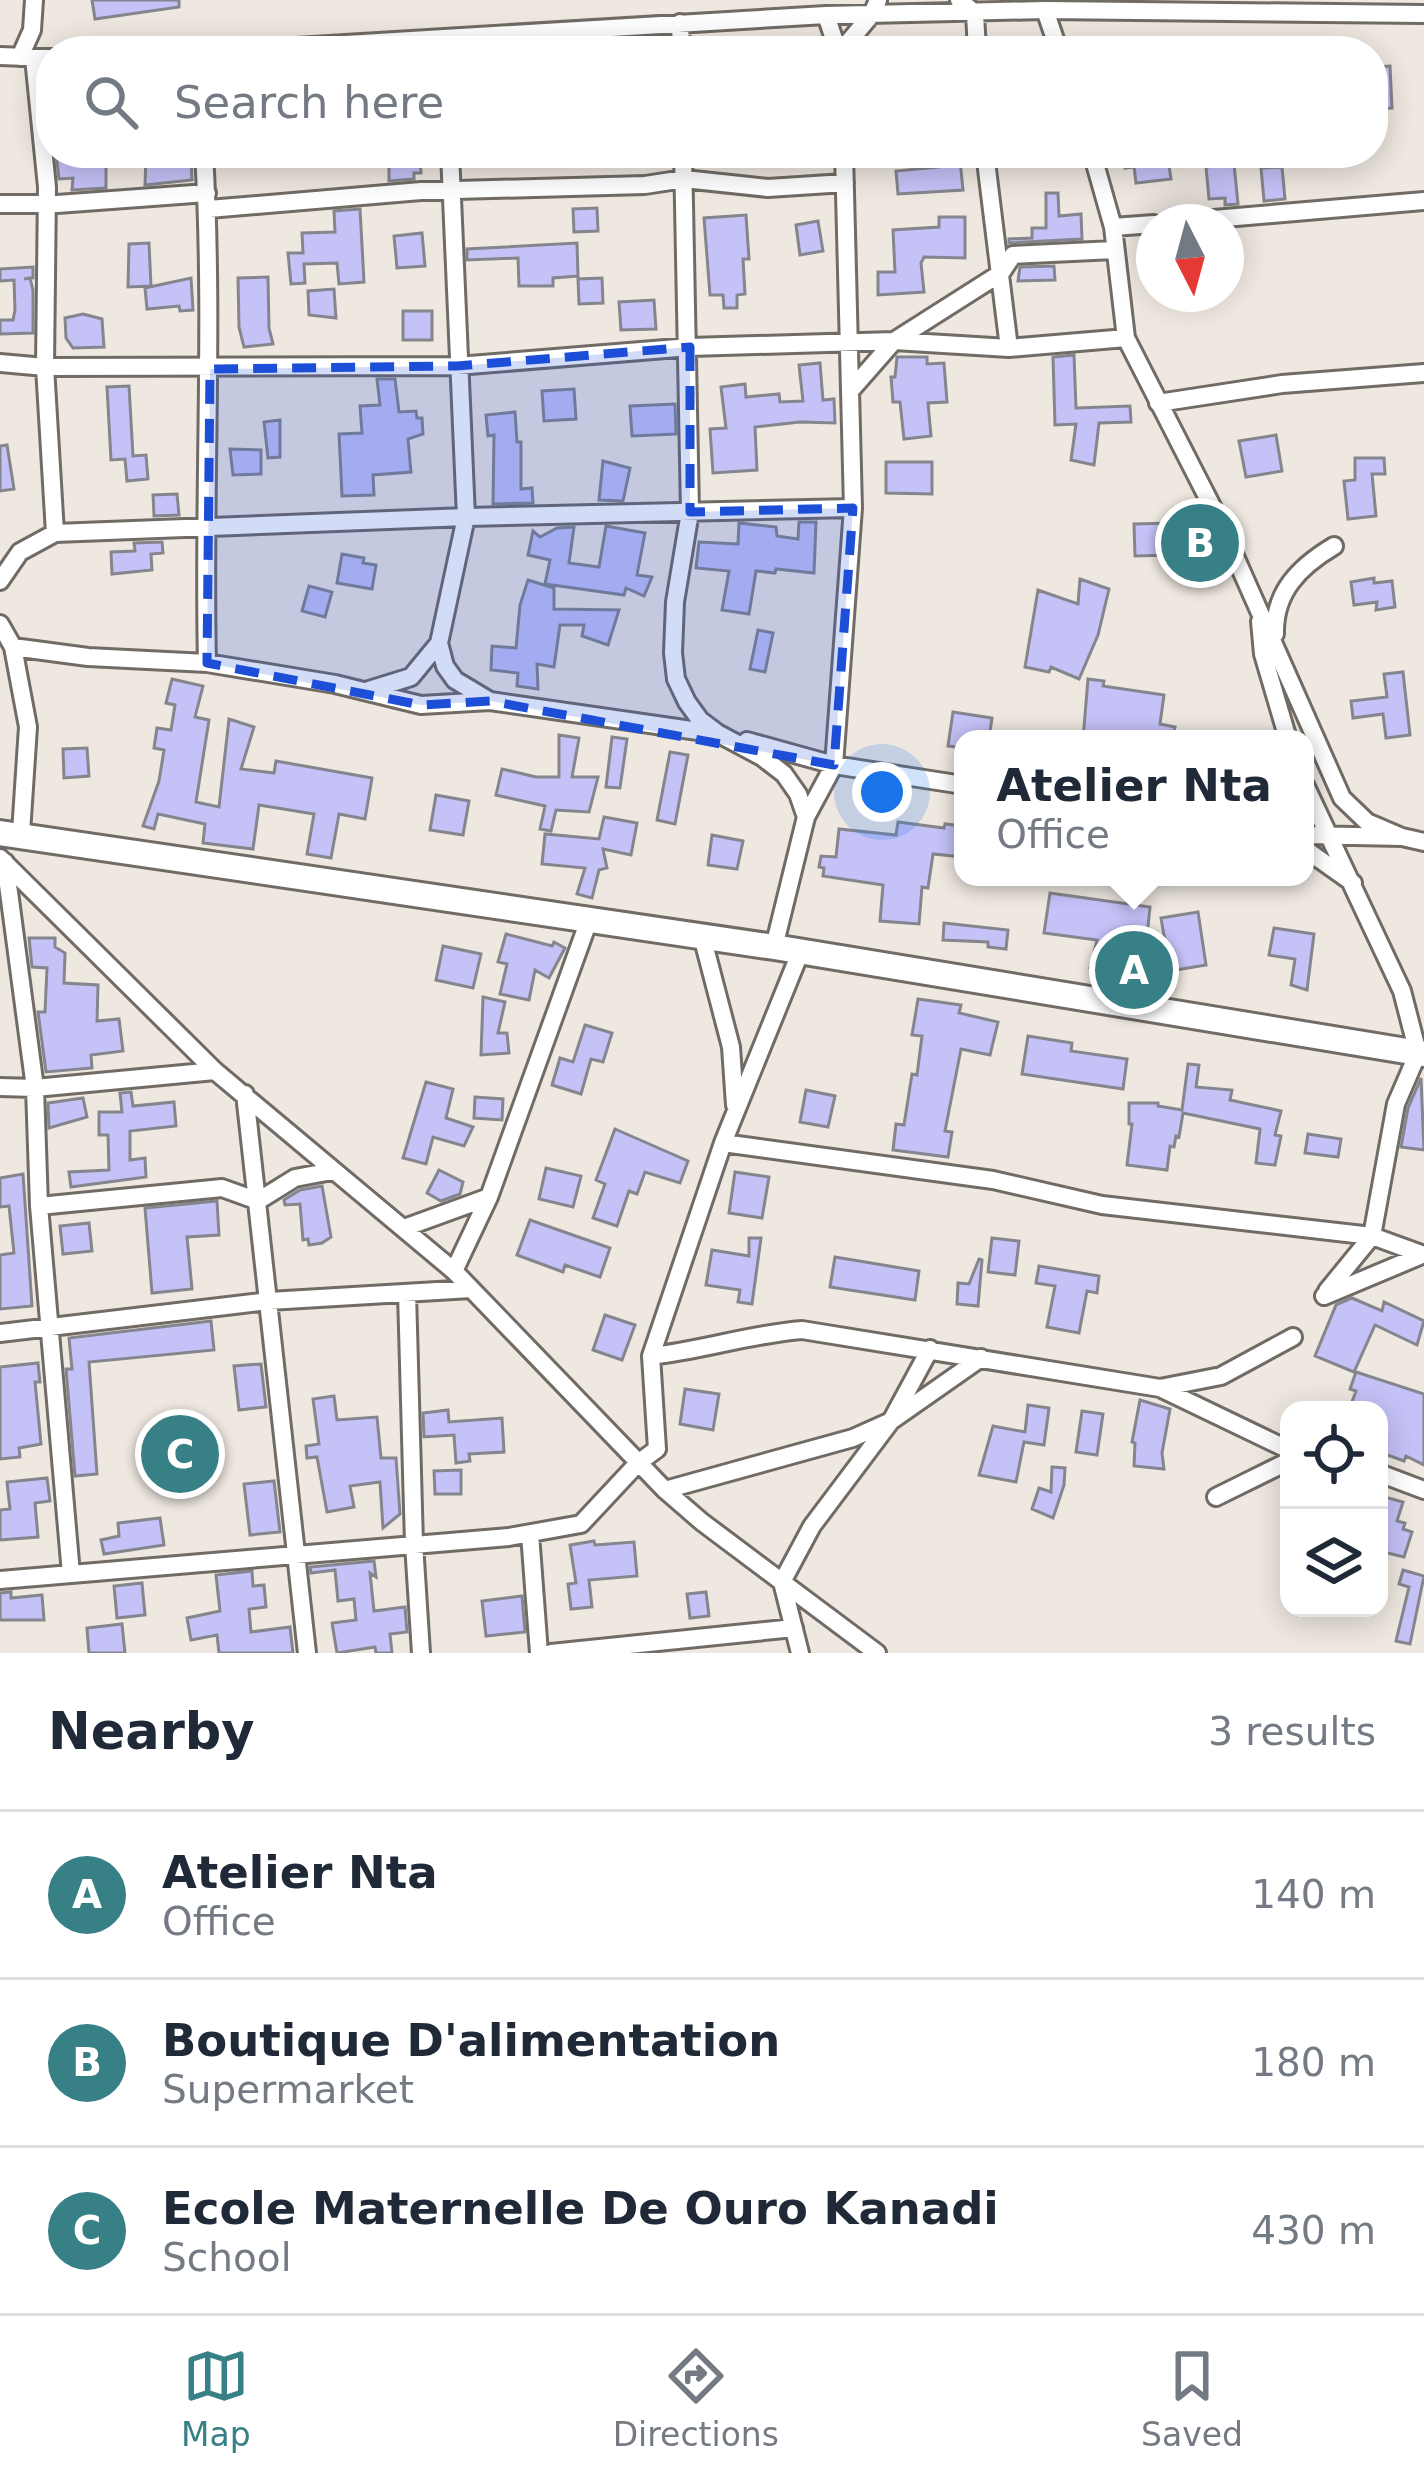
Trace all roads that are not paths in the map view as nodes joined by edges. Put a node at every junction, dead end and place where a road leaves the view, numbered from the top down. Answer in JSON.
{"nodes":[{"id":1,"x":34,"y":0,"type":"edge"},
{"id":2,"x":959,"y":0,"type":"edge"},
{"id":3,"x":1149,"y":6,"type":"edge"},
{"id":4,"x":875,"y":7,"type":"edge"},
{"id":5,"x":1046,"y":10,"type":"junction"},
{"id":6,"x":975,"y":13,"type":"junction"},
{"id":7,"x":1424,"y":14,"type":"edge"},
{"id":8,"x":826,"y":15,"type":"junction"},
{"id":9,"x":680,"y":23,"type":"junction"},
{"id":10,"x":433,"y":36,"type":"edge"},
{"id":11,"x":680,"y":36,"type":"edge"},
{"id":12,"x":834,"y":36,"type":"edge"},
{"id":13,"x":852,"y":36,"type":"edge"},
{"id":14,"x":976,"y":36,"type":"edge"},
{"id":15,"x":1054,"y":36,"type":"edge"},
{"id":16,"x":0,"y":56,"type":"edge"},
{"id":17,"x":35,"y":58,"type":"edge"},
{"id":18,"x":44,"y":168,"type":"edge"},
{"id":19,"x":205,"y":168,"type":"edge"},
{"id":20,"x":451,"y":168,"type":"edge"},
{"id":21,"x":684,"y":168,"type":"edge"},
{"id":22,"x":844,"y":168,"type":"edge"},
{"id":23,"x":987,"y":168,"type":"edge"},
{"id":24,"x":1096,"y":168,"type":"edge"},
{"id":25,"x":684,"y":179,"type":"junction"},
{"id":26,"x":845,"y":183,"type":"junction"},
{"id":27,"x":644,"y":184,"type":"junction"},
{"id":28,"x":452,"y":191,"type":"junction"},
{"id":29,"x":208,"y":201,"type":"junction"},
{"id":30,"x":1424,"y":201,"type":"edge"},
{"id":31,"x":0,"y":204,"type":"edge"},
{"id":32,"x":47,"y":204,"type":"junction"},
{"id":33,"x":682,"y":205,"type":"junction"},
{"id":34,"x":1244,"y":216,"type":"edge"},
{"id":35,"x":1136,"y":225,"type":"edge"},
{"id":36,"x":1113,"y":227,"type":"junction"},
{"id":37,"x":1114,"y":250,"type":"junction"},
{"id":38,"x":1001,"y":273,"type":"junction"},
{"id":39,"x":1126,"y":338,"type":"junction"},
{"id":40,"x":894,"y":341,"type":"junction"},
{"id":41,"x":848,"y":344,"type":"junction"},
{"id":42,"x":690,"y":346,"type":"junction"},
{"id":43,"x":1009,"y":348,"type":"junction"},
{"id":44,"x":0,"y":363,"type":"edge"},
{"id":45,"x":458,"y":366,"type":"junction"},
{"id":46,"x":45,"y":367,"type":"junction"},
{"id":47,"x":210,"y":369,"type":"junction"},
{"id":48,"x":1424,"y":373,"type":"edge"},
{"id":49,"x":851,"y":390,"type":"junction"},
{"id":50,"x":1158,"y":403,"type":"junction"},
{"id":51,"x":853,"y":508,"type":"junction"},
{"id":52,"x":690,"y":512,"type":"junction"},
{"id":53,"x":466,"y":517,"type":"junction"},
{"id":54,"x":204,"y":530,"type":"junction"},
{"id":55,"x":55,"y":533,"type":"junction"},
{"id":56,"x":1334,"y":546,"type":"dead end"},
{"id":57,"x":0,"y":581,"type":"edge"},
{"id":58,"x":1258,"y":608,"type":"junction"},
{"id":59,"x":0,"y":624,"type":"edge"},
{"id":60,"x":440,"y":643,"type":"junction"},
{"id":61,"x":1277,"y":646,"type":"junction"},
{"id":62,"x":13,"y":647,"type":"junction"},
{"id":63,"x":207,"y":663,"type":"junction"},
{"id":64,"x":365,"y":691,"type":"junction"},
{"id":65,"x":490,"y":701,"type":"junction"},
{"id":66,"x":1285,"y":730,"type":"edge"},
{"id":67,"x":1313,"y":730,"type":"edge"},
{"id":68,"x":1314,"y":733,"type":"edge"},
{"id":69,"x":719,"y":734,"type":"junction"},
{"id":70,"x":834,"y":765,"type":"junction"},
{"id":71,"x":954,"y":784,"type":"edge"},
{"id":72,"x":1314,"y":802,"type":"edge"},
{"id":73,"x":806,"y":817,"type":"junction"},
{"id":74,"x":10,"y":833,"type":"edge"},
{"id":75,"x":1314,"y":835,"type":"edge"},
{"id":76,"x":1332,"y":836,"type":"junction"},
{"id":77,"x":1402,"y":837,"type":"junction"},
{"id":78,"x":1424,"y":842,"type":"edge"},
{"id":79,"x":1314,"y":855,"type":"edge"},
{"id":80,"x":2,"y":861,"type":"edge"},
{"id":81,"x":1354,"y":883,"type":"junction"},
{"id":82,"x":590,"y":920,"type":"junction"},
{"id":83,"x":702,"y":936,"type":"junction"},
{"id":84,"x":775,"y":946,"type":"junction"},
{"id":85,"x":800,"y":953,"type":"junction"},
{"id":86,"x":1421,"y":1053,"type":"edge"},
{"id":87,"x":215,"y":1071,"type":"junction"},
{"id":88,"x":0,"y":1087,"type":"edge"},
{"id":89,"x":34,"y":1088,"type":"junction"},
{"id":90,"x":245,"y":1094,"type":"junction"},
{"id":91,"x":736,"y":1113,"type":"junction"},
{"id":92,"x":723,"y":1143,"type":"junction"},
{"id":93,"x":255,"y":1169,"type":"junction"},
{"id":94,"x":332,"y":1171,"type":"junction"},
{"id":95,"x":222,"y":1188,"type":"junction"},
{"id":96,"x":489,"y":1197,"type":"junction"},
{"id":97,"x":257,"y":1201,"type":"junction"},
{"id":98,"x":39,"y":1206,"type":"junction"},
{"id":99,"x":404,"y":1228,"type":"junction"},
{"id":100,"x":1372,"y":1236,"type":"junction"},
{"id":101,"x":1424,"y":1256,"type":"edge"},
{"id":102,"x":454,"y":1271,"type":"junction"},
{"id":103,"x":471,"y":1289,"type":"junction"},
{"id":104,"x":407,"y":1293,"type":"junction"},
{"id":105,"x":269,"y":1301,"type":"junction"},
{"id":106,"x":52,"y":1327,"type":"junction"},
{"id":107,"x":0,"y":1333,"type":"edge"},
{"id":108,"x":1292,"y":1337,"type":"dead end"},
{"id":109,"x":931,"y":1349,"type":"junction"},
{"id":110,"x":651,"y":1356,"type":"junction"},
{"id":111,"x":981,"y":1358,"type":"junction"},
{"id":112,"x":1160,"y":1388,"type":"junction"},
{"id":113,"x":891,"y":1421,"type":"junction"},
{"id":114,"x":1280,"y":1446,"type":"edge"},
{"id":115,"x":638,"y":1463,"type":"junction"},
{"id":116,"x":1280,"y":1465,"type":"edge"},
{"id":117,"x":1388,"y":1476,"type":"edge"},
{"id":118,"x":665,"y":1490,"type":"junction"},
{"id":119,"x":1424,"y":1490,"type":"edge"},
{"id":120,"x":1216,"y":1497,"type":"dead end"},
{"id":121,"x":530,"y":1534,"type":"junction"},
{"id":122,"x":414,"y":1544,"type":"junction"},
{"id":123,"x":298,"y":1554,"type":"junction"},
{"id":124,"x":71,"y":1574,"type":"junction"},
{"id":125,"x":0,"y":1580,"type":"edge"},
{"id":126,"x":782,"y":1582,"type":"junction"},
{"id":127,"x":794,"y":1628,"type":"junction"},
{"id":128,"x":307,"y":1653,"type":"edge"},
{"id":129,"x":422,"y":1653,"type":"edge"},
{"id":130,"x":539,"y":1653,"type":"edge"},
{"id":131,"x":550,"y":1653,"type":"edge"},
{"id":132,"x":800,"y":1653,"type":"edge"},
{"id":133,"x":877,"y":1653,"type":"edge"}],
"edges":[{"from":1,"to":17,"type":"street"},
{"from":2,"to":6,"type":"street"},
{"from":3,"to":5,"type":"street"},
{"from":3,"to":7,"type":"street"},
{"from":4,"to":6,"type":"street"},
{"from":4,"to":8,"type":"street"},
{"from":4,"to":13,"type":"street"},
{"from":5,"to":6,"type":"street"},
{"from":5,"to":15,"type":"street"},
{"from":6,"to":14,"type":"street"},
{"from":8,"to":9,"type":"street"},
{"from":8,"to":12,"type":"street"},
{"from":9,"to":10,"type":"street"},
{"from":9,"to":11,"type":"street"},
{"from":16,"to":17,"type":"street"},
{"from":18,"to":32,"type":"street"},
{"from":19,"to":29,"type":"street"},
{"from":20,"to":28,"type":"street"},
{"from":21,"to":25,"type":"street"},
{"from":22,"to":26,"type":"street"},
{"from":23,"to":38,"type":"street"},
{"from":24,"to":36,"type":"street"},
{"from":25,"to":26,"type":"street"},
{"from":25,"to":27,"type":"street"},
{"from":25,"to":33,"type":"street"},
{"from":26,"to":41,"type":"street"},
{"from":27,"to":28,"type":"street"},
{"from":27,"to":33,"type":"street"},
{"from":28,"to":29,"type":"street"},
{"from":28,"to":45,"type":"street"},
{"from":29,"to":32,"type":"street"},
{"from":29,"to":47,"type":"street"},
{"from":30,"to":34,"type":"street"},
{"from":31,"to":32,"type":"street"},
{"from":32,"to":46,"type":"street"},
{"from":33,"to":42,"type":"street"},
{"from":35,"to":36,"type":"street"},
{"from":36,"to":37,"type":"street"},
{"from":37,"to":38,"type":"street"},
{"from":37,"to":39,"type":"street"},
{"from":38,"to":40,"type":"street"},
{"from":38,"to":43,"type":"street"},
{"from":39,"to":43,"type":"street"},
{"from":39,"to":50,"type":"street"},
{"from":40,"to":41,"type":"street"},
{"from":40,"to":43,"type":"street"},
{"from":40,"to":49,"type":"street"},
{"from":41,"to":42,"type":"street"},
{"from":41,"to":49,"type":"street"},
{"from":42,"to":45,"type":"street"},
{"from":42,"to":52,"type":"street"},
{"from":44,"to":46,"type":"street"},
{"from":45,"to":47,"type":"street"},
{"from":45,"to":53,"type":"street"},
{"from":46,"to":47,"type":"street"},
{"from":46,"to":55,"type":"street"},
{"from":47,"to":54,"type":"street"},
{"from":48,"to":50,"type":"street"},
{"from":49,"to":51,"type":"street"},
{"from":50,"to":58,"type":"street"},
{"from":51,"to":52,"type":"street"},
{"from":51,"to":70,"type":"street"},
{"from":52,"to":53,"type":"street"},
{"from":52,"to":69,"type":"street"},
{"from":53,"to":54,"type":"street"},
{"from":53,"to":60,"type":"street"},
{"from":54,"to":55,"type":"street"},
{"from":54,"to":63,"type":"street"},
{"from":55,"to":57,"type":"street"},
{"from":56,"to":61,"type":"street"},
{"from":58,"to":61,"type":"street"},
{"from":58,"to":66,"type":"street"},
{"from":59,"to":62,"type":"street"},
{"from":60,"to":64,"type":"street"},
{"from":60,"to":65,"type":"street"},
{"from":61,"to":67,"type":"street"},
{"from":62,"to":63,"type":"street"},
{"from":62,"to":74,"type":"street"},
{"from":63,"to":64,"type":"street"},
{"from":64,"to":65,"type":"street"},
{"from":65,"to":69,"type":"street"},
{"from":68,"to":77,"type":"street"},
{"from":69,"to":70,"type":"street"},
{"from":69,"to":73,"type":"street"},
{"from":70,"to":71,"type":"street"},
{"from":70,"to":73,"type":"street"},
{"from":72,"to":76,"type":"street"},
{"from":73,"to":84,"type":"street"},
{"from":74,"to":82,"type":"main road"},
{"from":75,"to":76,"type":"street"},
{"from":76,"to":77,"type":"street"},
{"from":76,"to":81,"type":"street"},
{"from":77,"to":78,"type":"street"},
{"from":79,"to":81,"type":"street"},
{"from":80,"to":87,"type":"street"},
{"from":80,"to":89,"type":"street"},
{"from":81,"to":86,"type":"street"},
{"from":82,"to":83,"type":"main road"},
{"from":82,"to":96,"type":"street"},
{"from":83,"to":84,"type":"main road"},
{"from":83,"to":91,"type":"street"},
{"from":84,"to":85,"type":"main road"},
{"from":85,"to":86,"type":"main road"},
{"from":85,"to":91,"type":"street"},
{"from":86,"to":100,"type":"street"},
{"from":87,"to":89,"type":"street"},
{"from":87,"to":90,"type":"street"},
{"from":88,"to":89,"type":"street"},
{"from":89,"to":98,"type":"street"},
{"from":90,"to":93,"type":"street"},
{"from":90,"to":94,"type":"street"},
{"from":91,"to":92,"type":"street"},
{"from":92,"to":100,"type":"street"},
{"from":92,"to":110,"type":"street"},
{"from":93,"to":95,"type":"street"},
{"from":93,"to":97,"type":"street"},
{"from":94,"to":97,"type":"street"},
{"from":94,"to":99,"type":"street"},
{"from":95,"to":97,"type":"street"},
{"from":95,"to":98,"type":"street"},
{"from":96,"to":99,"type":"street"},
{"from":96,"to":102,"type":"street"},
{"from":97,"to":105,"type":"street"},
{"from":98,"to":106,"type":"street"},
{"from":99,"to":102,"type":"street"},
{"from":100,"to":101,"type":"street"},
{"from":100,"to":101,"type":"street"},
{"from":102,"to":103,"type":"street"},
{"from":103,"to":104,"type":"street"},
{"from":103,"to":115,"type":"street"},
{"from":104,"to":105,"type":"street"},
{"from":104,"to":122,"type":"street"},
{"from":105,"to":106,"type":"street"},
{"from":105,"to":123,"type":"street"},
{"from":106,"to":107,"type":"street"},
{"from":106,"to":124,"type":"street"},
{"from":108,"to":112,"type":"street"},
{"from":109,"to":110,"type":"street"},
{"from":109,"to":111,"type":"street"},
{"from":109,"to":113,"type":"street"},
{"from":110,"to":115,"type":"street"},
{"from":111,"to":112,"type":"street"},
{"from":111,"to":113,"type":"street"},
{"from":112,"to":114,"type":"street"},
{"from":113,"to":118,"type":"street"},
{"from":113,"to":126,"type":"street"},
{"from":115,"to":118,"type":"street"},
{"from":115,"to":121,"type":"street"},
{"from":116,"to":120,"type":"street"},
{"from":117,"to":119,"type":"street"},
{"from":118,"to":126,"type":"street"},
{"from":121,"to":122,"type":"street"},
{"from":121,"to":130,"type":"street"},
{"from":122,"to":123,"type":"street"},
{"from":122,"to":129,"type":"street"},
{"from":123,"to":124,"type":"street"},
{"from":123,"to":128,"type":"street"},
{"from":124,"to":125,"type":"street"},
{"from":126,"to":127,"type":"street"},
{"from":126,"to":133,"type":"street"},
{"from":127,"to":131,"type":"street"},
{"from":127,"to":132,"type":"street"}]}
